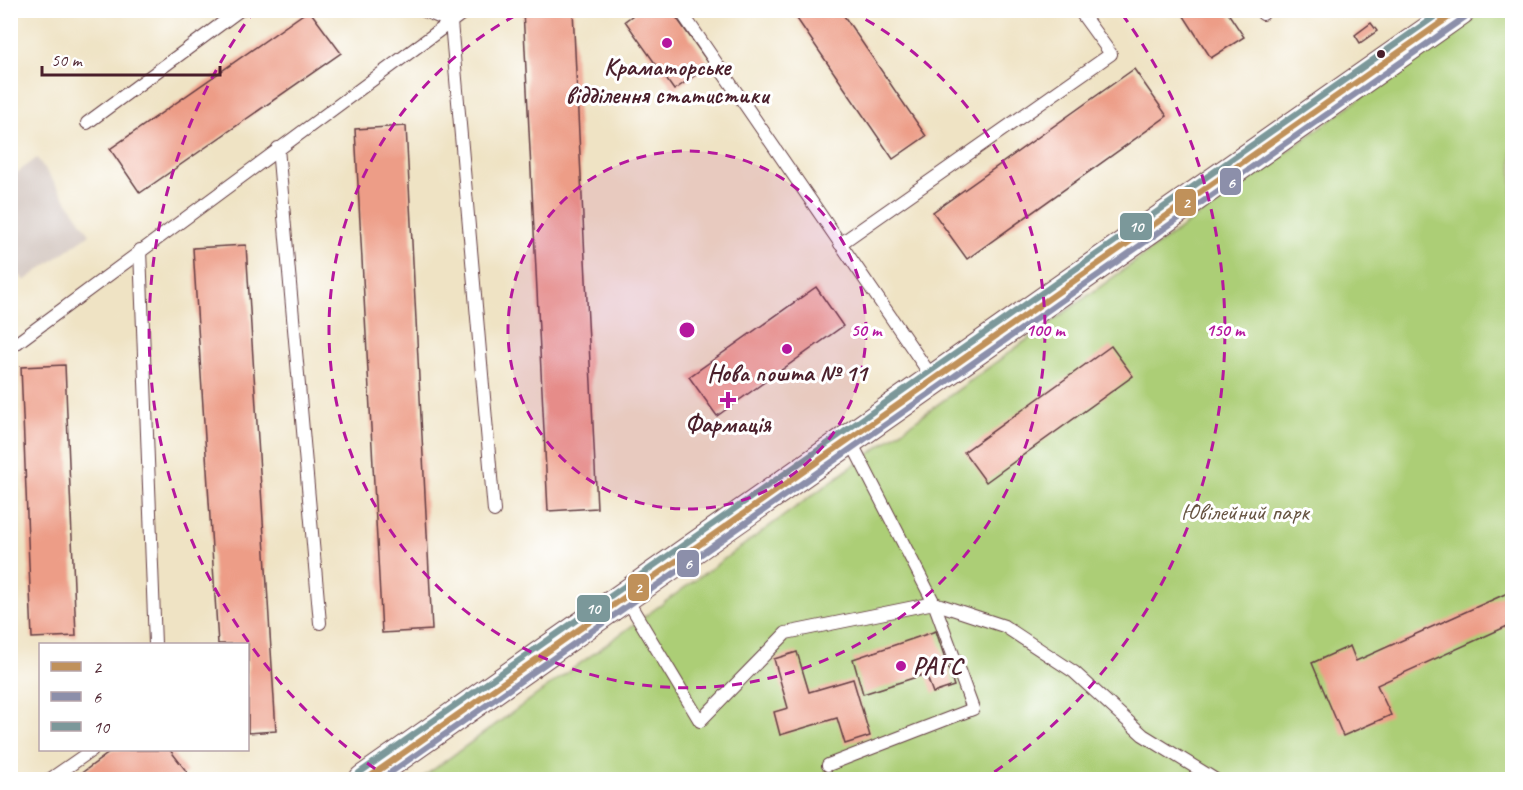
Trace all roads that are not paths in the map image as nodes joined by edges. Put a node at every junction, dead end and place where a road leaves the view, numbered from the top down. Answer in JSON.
{"nodes":[{"id":1,"x":240,"y":10,"type":"edge"},
{"id":2,"x":422,"y":10,"type":"edge"},
{"id":3,"x":467,"y":10,"type":"edge"},
{"id":4,"x":680,"y":10,"type":"edge"},
{"id":5,"x":1079,"y":10,"type":"edge"},
{"id":6,"x":1460,"y":10,"type":"edge"},
{"id":7,"x":451,"y":22,"type":"junction"},
{"id":8,"x":87,"y":123,"type":"dead end"},
{"id":9,"x":278,"y":148,"type":"junction"},
{"id":10,"x":840,"y":244,"type":"junction"},
{"id":11,"x":140,"y":250,"type":"junction"},
{"id":12,"x":10,"y":348,"type":"edge"},
{"id":13,"x":934,"y":380,"type":"junction"},
{"id":14,"x":850,"y":439,"type":"junction"},
{"id":15,"x":494,"y":511,"type":"dead end"},
{"id":16,"x":625,"y":597,"type":"junction"},
{"id":17,"x":934,"y":603,"type":"junction"},
{"id":18,"x":320,"y":623,"type":"dead end"},
{"id":19,"x":155,"y":643,"type":"edge"},
{"id":20,"x":91,"y":751,"type":"edge"},
{"id":21,"x":828,"y":765,"type":"dead end"},
{"id":22,"x":49,"y":780,"type":"edge"},
{"id":23,"x":364,"y":780,"type":"edge"},
{"id":24,"x":1216,"y":780,"type":"edge"}],
"edges":[{"from":1,"to":8,"type":"lane"},
{"from":2,"to":7,"type":"lane"},
{"from":3,"to":7,"type":"lane"},
{"from":4,"to":10,"type":"lane"},
{"from":5,"to":10,"type":"lane"},
{"from":6,"to":13,"type":"street"},
{"from":7,"to":9,"type":"lane"},
{"from":7,"to":15,"type":"lane"},
{"from":9,"to":11,"type":"lane"},
{"from":9,"to":18,"type":"lane"},
{"from":10,"to":13,"type":"lane"},
{"from":11,"to":12,"type":"lane"},
{"from":11,"to":19,"type":"lane"},
{"from":13,"to":14,"type":"street"},
{"from":14,"to":16,"type":"street"},
{"from":14,"to":17,"type":"lane"},
{"from":16,"to":17,"type":"lane"},
{"from":16,"to":23,"type":"street"},
{"from":17,"to":21,"type":"lane"},
{"from":17,"to":24,"type":"lane"},
{"from":20,"to":22,"type":"lane"}]}
